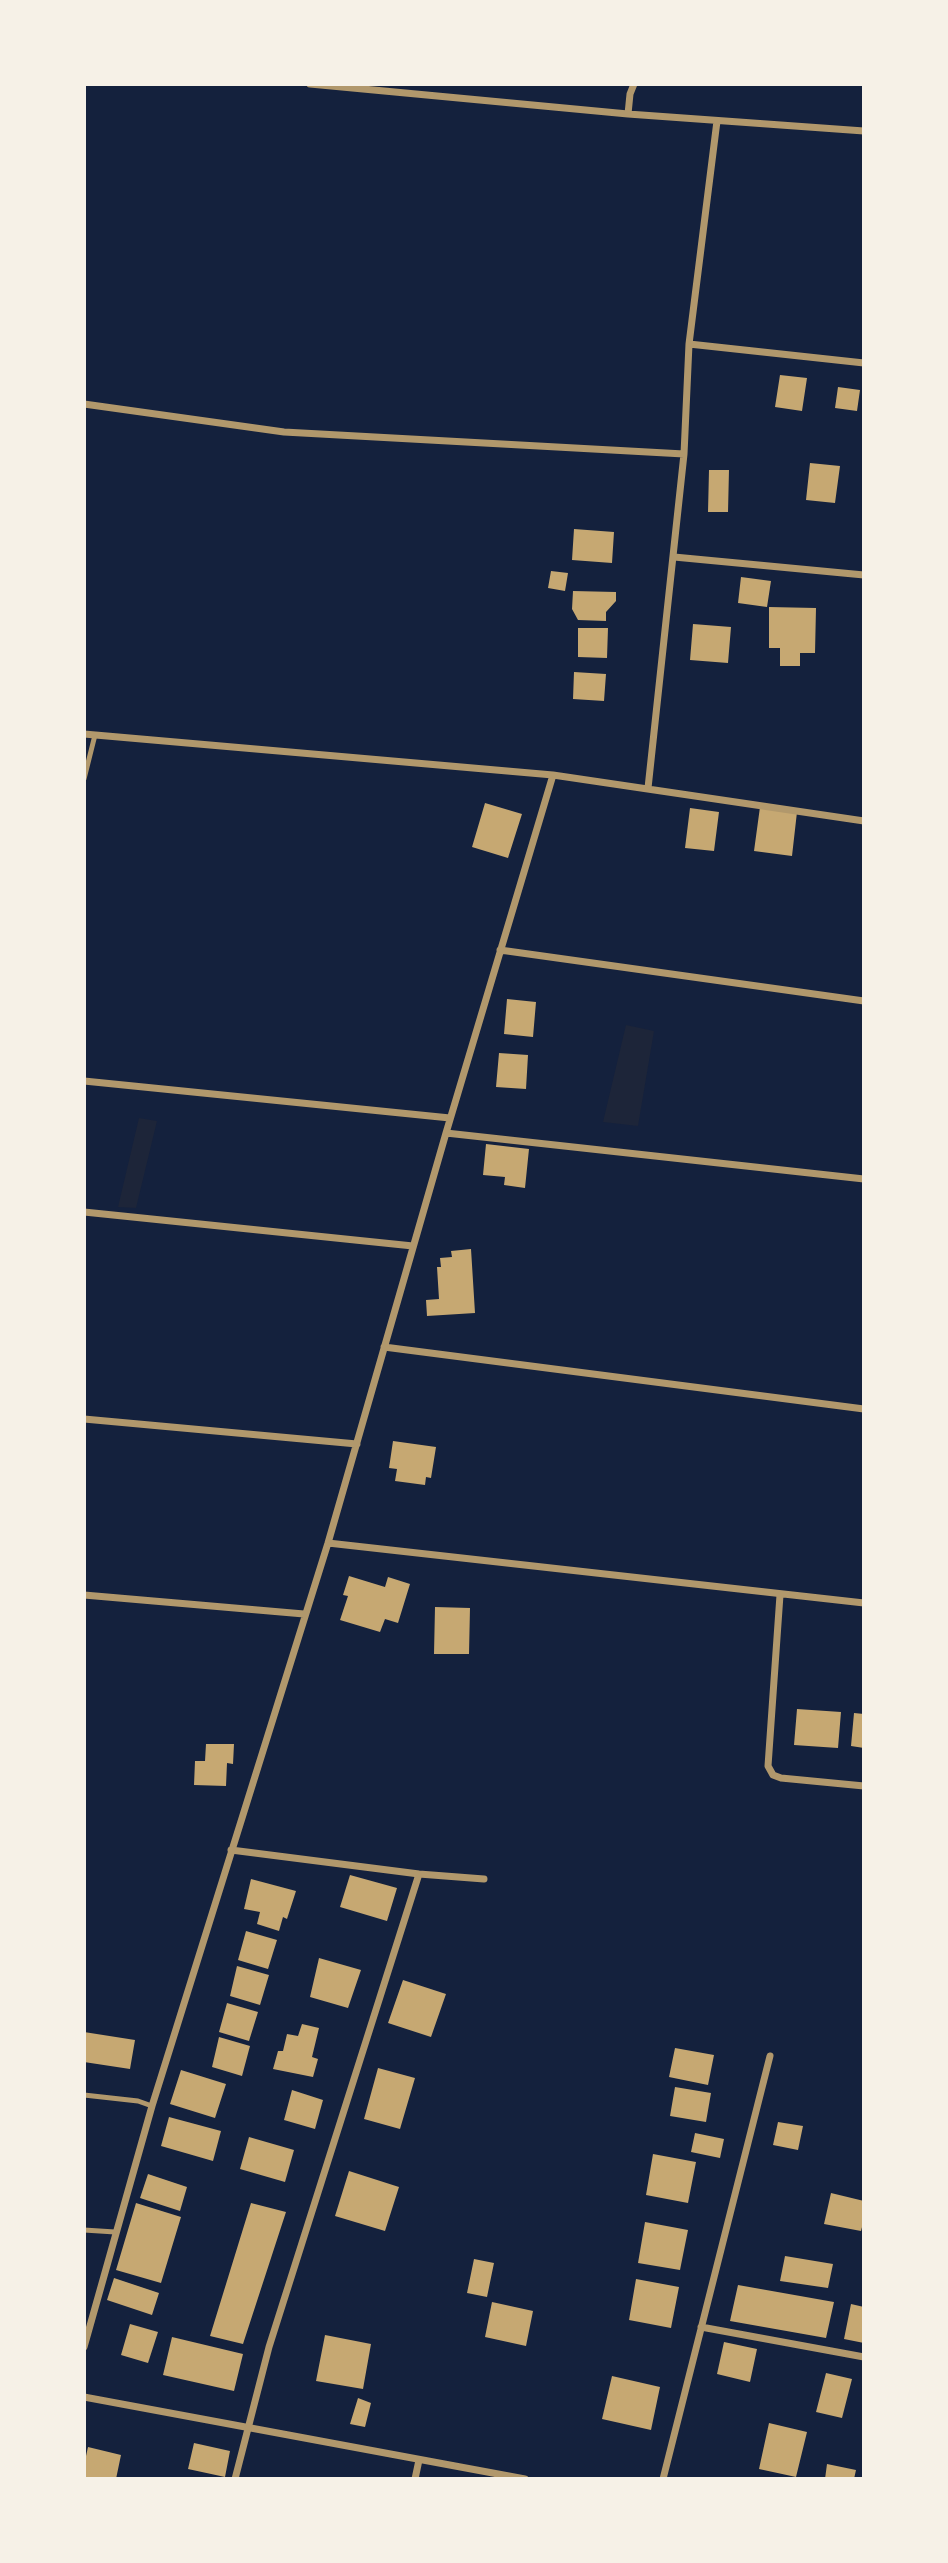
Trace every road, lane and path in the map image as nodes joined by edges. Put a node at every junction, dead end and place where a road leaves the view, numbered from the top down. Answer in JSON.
{"nodes":[{"id":1,"x":310,"y":84,"type":"edge"},
{"id":2,"x":634,"y":84,"type":"edge"},
{"id":3,"x":628,"y":114,"type":"junction"},
{"id":4,"x":717,"y":121,"type":"junction"},
{"id":5,"x":864,"y":131,"type":"edge"},
{"id":6,"x":689,"y":344,"type":"junction"},
{"id":7,"x":864,"y":363,"type":"edge"},
{"id":8,"x":84,"y":404,"type":"edge"},
{"id":9,"x":684,"y":454,"type":"junction"},
{"id":10,"x":674,"y":556,"type":"junction"},
{"id":11,"x":864,"y":575,"type":"edge"},
{"id":12,"x":84,"y":734,"type":"edge"},
{"id":13,"x":95,"y":735,"type":"junction"},
{"id":14,"x":552,"y":775,"type":"junction"},
{"id":15,"x":84,"y":779,"type":"edge"},
{"id":16,"x":648,"y":788,"type":"junction"},
{"id":17,"x":864,"y":821,"type":"edge"},
{"id":18,"x":500,"y":950,"type":"junction"},
{"id":19,"x":864,"y":1001,"type":"edge"},
{"id":20,"x":84,"y":1081,"type":"edge"},
{"id":21,"x":450,"y":1118,"type":"junction"},
{"id":22,"x":446,"y":1133,"type":"junction"},
{"id":23,"x":864,"y":1179,"type":"edge"},
{"id":24,"x":84,"y":1212,"type":"edge"},
{"id":25,"x":413,"y":1246,"type":"junction"},
{"id":26,"x":384,"y":1347,"type":"junction"},
{"id":27,"x":864,"y":1409,"type":"edge"},
{"id":28,"x":84,"y":1419,"type":"edge"},
{"id":29,"x":357,"y":1444,"type":"junction"},
{"id":30,"x":328,"y":1544,"type":"junction"},
{"id":31,"x":84,"y":1595,"type":"edge"},
{"id":32,"x":780,"y":1595,"type":"junction"},
{"id":33,"x":864,"y":1603,"type":"edge"},
{"id":34,"x":304,"y":1614,"type":"junction"},
{"id":35,"x":864,"y":1786,"type":"edge"},
{"id":36,"x":231,"y":1850,"type":"junction"},
{"id":37,"x":419,"y":1874,"type":"junction"},
{"id":38,"x":484,"y":1879,"type":"dead end"},
{"id":39,"x":770,"y":2056,"type":"dead end"},
{"id":40,"x":84,"y":2095,"type":"edge"},
{"id":41,"x":152,"y":2106,"type":"junction"},
{"id":42,"x":84,"y":2230,"type":"edge"},
{"id":43,"x":115,"y":2232,"type":"junction"},
{"id":44,"x":701,"y":2327,"type":"junction"},
{"id":45,"x":84,"y":2347,"type":"edge"},
{"id":46,"x":864,"y":2357,"type":"edge"},
{"id":47,"x":84,"y":2397,"type":"edge"},
{"id":48,"x":248,"y":2428,"type":"junction"},
{"id":49,"x":419,"y":2460,"type":"junction"},
{"id":50,"x":235,"y":2479,"type":"edge"},
{"id":51,"x":415,"y":2479,"type":"edge"},
{"id":52,"x":525,"y":2479,"type":"edge"},
{"id":53,"x":663,"y":2479,"type":"edge"}],
"edges":[{"from":1,"to":3,"type":"street"},
{"from":2,"to":3,"type":"street"},
{"from":3,"to":4,"type":"street"},
{"from":4,"to":5,"type":"street"},
{"from":4,"to":6,"type":"street"},
{"from":6,"to":7,"type":"street"},
{"from":6,"to":9,"type":"street"},
{"from":8,"to":9,"type":"street"},
{"from":9,"to":10,"type":"street"},
{"from":10,"to":11,"type":"street"},
{"from":10,"to":16,"type":"street"},
{"from":12,"to":13,"type":"street"},
{"from":13,"to":14,"type":"street"},
{"from":13,"to":15,"type":"lane"},
{"from":14,"to":16,"type":"street"},
{"from":14,"to":18,"type":"street"},
{"from":16,"to":17,"type":"street"},
{"from":18,"to":19,"type":"street"},
{"from":18,"to":21,"type":"street"},
{"from":20,"to":21,"type":"street"},
{"from":21,"to":22,"type":"street"},
{"from":22,"to":23,"type":"street"},
{"from":22,"to":25,"type":"street"},
{"from":24,"to":25,"type":"street"},
{"from":25,"to":26,"type":"street"},
{"from":26,"to":27,"type":"street"},
{"from":26,"to":29,"type":"street"},
{"from":28,"to":29,"type":"street"},
{"from":29,"to":30,"type":"street"},
{"from":30,"to":32,"type":"street"},
{"from":30,"to":34,"type":"street"},
{"from":31,"to":34,"type":"street"},
{"from":32,"to":33,"type":"street"},
{"from":32,"to":35,"type":"street"},
{"from":34,"to":36,"type":"street"},
{"from":36,"to":37,"type":"street"},
{"from":36,"to":41,"type":"street"},
{"from":37,"to":38,"type":"street"},
{"from":37,"to":48,"type":"street"},
{"from":39,"to":44,"type":"street"},
{"from":40,"to":41,"type":"lane"},
{"from":41,"to":43,"type":"street"},
{"from":42,"to":43,"type":"lane"},
{"from":43,"to":45,"type":"street"},
{"from":44,"to":46,"type":"street"},
{"from":44,"to":53,"type":"street"},
{"from":47,"to":48,"type":"street"},
{"from":48,"to":49,"type":"street"},
{"from":48,"to":50,"type":"street"},
{"from":49,"to":51,"type":"street"},
{"from":49,"to":52,"type":"street"}]}
